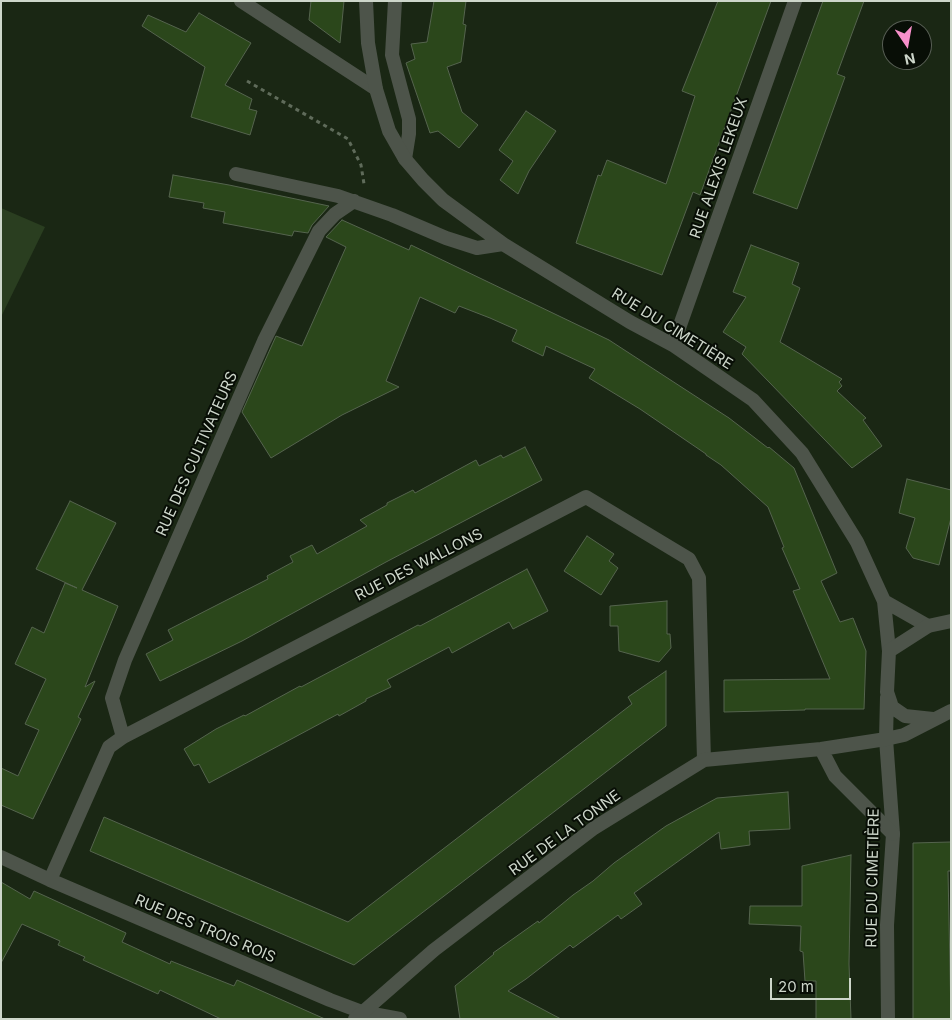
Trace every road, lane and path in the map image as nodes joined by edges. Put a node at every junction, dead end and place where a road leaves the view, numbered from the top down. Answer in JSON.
{"nodes":[{"id":1,"x":241,"y":1,"type":"edge"},
{"id":2,"x":366,"y":1,"type":"edge"},
{"id":3,"x":395,"y":1,"type":"edge"},
{"id":4,"x":795,"y":1,"type":"edge"},
{"id":5,"x":247,"y":82,"type":"dead end"},
{"id":6,"x":376,"y":89,"type":"junction"},
{"id":7,"x":405,"y":159,"type":"junction"},
{"id":8,"x":236,"y":174,"type":"dead end"},
{"id":9,"x":354,"y":201,"type":"junction"},
{"id":10,"x":369,"y":207,"type":"junction"},
{"id":11,"x":503,"y":244,"type":"junction"},
{"id":12,"x":673,"y":345,"type":"junction"},
{"id":13,"x":884,"y":601,"type":"junction"},
{"id":14,"x":951,"y":620,"type":"edge"},
{"id":15,"x":928,"y":626,"type":"junction"},
{"id":16,"x":889,"y":651,"type":"junction"},
{"id":17,"x":887,"y":692,"type":"junction"},
{"id":18,"x":951,"y":711,"type":"edge"},
{"id":19,"x":935,"y":719,"type":"junction"},
{"id":20,"x":124,"y":737,"type":"junction"},
{"id":21,"x":886,"y":739,"type":"junction"},
{"id":22,"x":821,"y":749,"type":"junction"},
{"id":23,"x":704,"y":760,"type":"junction"},
{"id":24,"x":893,"y":834,"type":"junction"},
{"id":25,"x":1,"y":857,"type":"edge"},
{"id":26,"x":50,"y":880,"type":"junction"},
{"id":27,"x":358,"y":1015,"type":"edge"},
{"id":28,"x":400,"y":1019,"type":"edge"},
{"id":29,"x":888,"y":1019,"type":"edge"}],
"edges":[{"from":1,"to":6,"type":"street"},
{"from":2,"to":6,"type":"street","name":"RUE DU CIMETIÈRE"},
{"from":3,"to":7,"type":"street"},
{"from":4,"to":12,"type":"street","name":"RUE ALEXIS LEKEUX"},
{"from":5,"to":10,"type":"path"},
{"from":6,"to":7,"type":"street","name":"RUE DU CIMETIÈRE"},
{"from":7,"to":11,"type":"street","name":"RUE DU CIMETIÈRE"},
{"from":8,"to":9,"type":"street"},
{"from":9,"to":10,"type":"street"},
{"from":9,"to":20,"type":"street","name":"RUE DES CULTIVATEURS"},
{"from":10,"to":11,"type":"street"},
{"from":11,"to":12,"type":"street","name":"RUE DU CIMETIÈRE"},
{"from":12,"to":13,"type":"street","name":"RUE DU CIMETIÈRE"},
{"from":13,"to":15,"type":"street"},
{"from":13,"to":16,"type":"street","name":"RUE DU CIMETIÈRE"},
{"from":14,"to":15,"type":"street"},
{"from":15,"to":16,"type":"street"},
{"from":16,"to":17,"type":"street","name":"RUE DU CIMETIÈRE"},
{"from":17,"to":19,"type":"street"},
{"from":17,"to":21,"type":"street","name":"RUE DU CIMETIÈRE"},
{"from":18,"to":19,"type":"street","name":"RUE DE LA TONNE"},
{"from":19,"to":21,"type":"street","name":"RUE DE LA TONNE"},
{"from":20,"to":23,"type":"street","name":"RUE DES WALLONS"},
{"from":20,"to":26,"type":"street","name":"RUE DES WALLONS"},
{"from":21,"to":22,"type":"street","name":"RUE DE LA TONNE"},
{"from":21,"to":24,"type":"street","name":"RUE DU CIMETIÈRE"},
{"from":22,"to":23,"type":"street","name":"RUE DE LA TONNE"},
{"from":22,"to":24,"type":"street"},
{"from":23,"to":27,"type":"street","name":"RUE DE LA TONNE"},
{"from":24,"to":29,"type":"street","name":"RUE DU CIMETIÈRE"},
{"from":25,"to":26,"type":"street","name":"RUE DES TROIS ROIS"},
{"from":26,"to":27,"type":"street","name":"RUE DES TROIS ROIS"},
{"from":27,"to":28,"type":"street","name":"RUE DES TROIS ROIS"}]}
